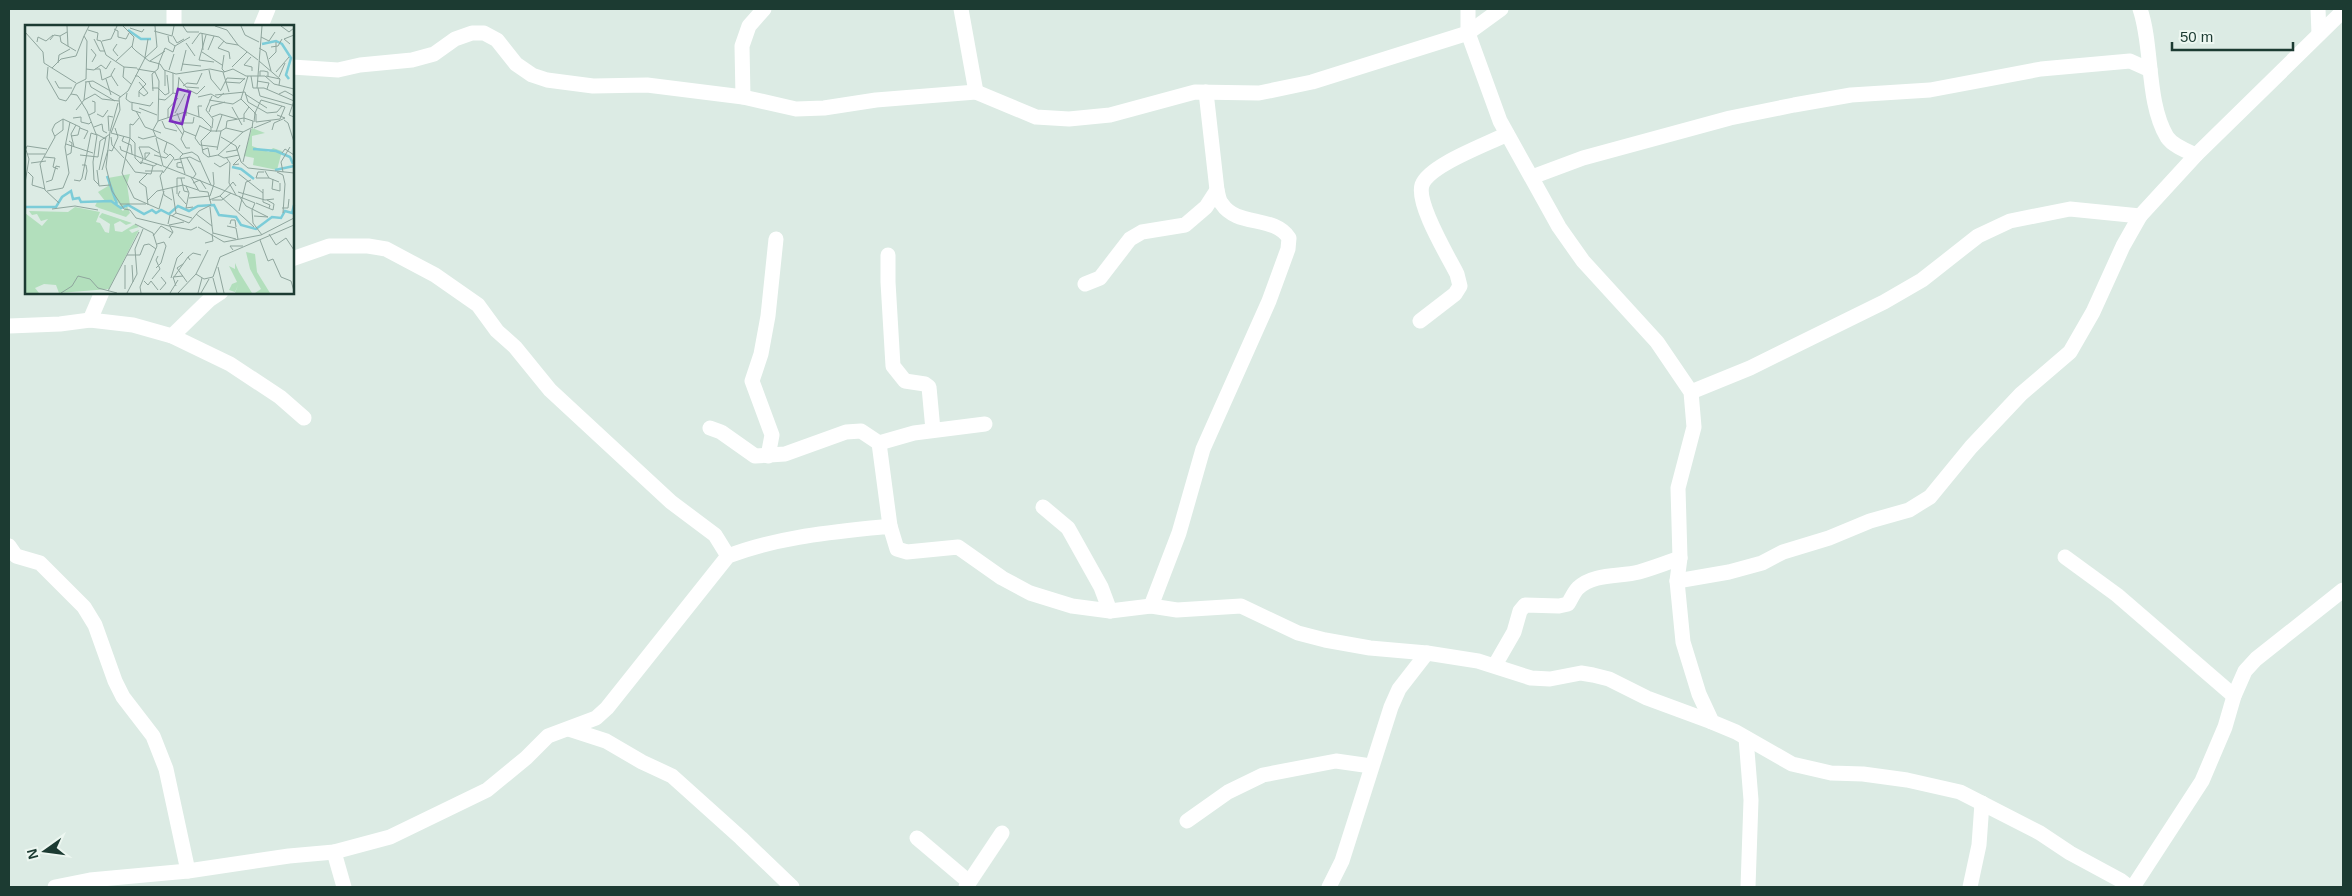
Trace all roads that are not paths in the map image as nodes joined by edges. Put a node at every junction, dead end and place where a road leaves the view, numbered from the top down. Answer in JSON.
{"nodes":[{"id":1,"x":174,"y":9,"type":"edge"},
{"id":2,"x":268,"y":9,"type":"edge"},
{"id":3,"x":764,"y":9,"type":"edge"},
{"id":4,"x":961,"y":9,"type":"edge"},
{"id":5,"x":1468,"y":9,"type":"edge"},
{"id":6,"x":1501,"y":9,"type":"edge"},
{"id":7,"x":2140,"y":9,"type":"edge"},
{"id":8,"x":2318,"y":9,"type":"edge"},
{"id":9,"x":2343,"y":11,"type":"edge"},
{"id":10,"x":174,"y":25,"type":"edge"},
{"id":11,"x":261,"y":25,"type":"edge"},
{"id":12,"x":1468,"y":33,"type":"junction"},
{"id":13,"x":2319,"y":34,"type":"junction"},
{"id":14,"x":294,"y":67,"type":"edge"},
{"id":15,"x":2150,"y":70,"type":"junction"},
{"id":16,"x":976,"y":92,"type":"junction"},
{"id":17,"x":1206,"y":92,"type":"junction"},
{"id":18,"x":743,"y":97,"type":"junction"},
{"id":19,"x":1507,"y":134,"type":"junction"},
{"id":20,"x":2196,"y":155,"type":"junction"},
{"id":21,"x":1532,"y":176,"type":"junction"},
{"id":22,"x":1217,"y":190,"type":"junction"},
{"id":23,"x":2140,"y":216,"type":"junction"},
{"id":24,"x":776,"y":239,"type":"dead end"},
{"id":25,"x":888,"y":255,"type":"dead end"},
{"id":26,"x":294,"y":258,"type":"edge"},
{"id":27,"x":1085,"y":284,"type":"dead end"},
{"id":28,"x":101,"y":294,"type":"edge"},
{"id":29,"x":218,"y":294,"type":"edge"},
{"id":30,"x":90,"y":320,"type":"junction"},
{"id":31,"x":1420,"y":321,"type":"dead end"},
{"id":32,"x":9,"y":326,"type":"edge"},
{"id":33,"x":172,"y":336,"type":"junction"},
{"id":34,"x":1691,"y":392,"type":"junction"},
{"id":35,"x":304,"y":418,"type":"dead end"},
{"id":36,"x":985,"y":424,"type":"dead end"},
{"id":37,"x":710,"y":428,"type":"dead end"},
{"id":38,"x":933,"y":430,"type":"junction"},
{"id":39,"x":879,"y":443,"type":"junction"},
{"id":40,"x":768,"y":456,"type":"junction"},
{"id":41,"x":1043,"y":508,"type":"dead end"},
{"id":42,"x":890,"y":526,"type":"junction"},
{"id":43,"x":9,"y":546,"type":"edge"},
{"id":44,"x":728,"y":556,"type":"junction"},
{"id":45,"x":2064,"y":557,"type":"dead end"},
{"id":46,"x":1680,"y":558,"type":"junction"},
{"id":47,"x":1677,"y":581,"type":"junction"},
{"id":48,"x":2343,"y":590,"type":"edge"},
{"id":49,"x":1151,"y":606,"type":"junction"},
{"id":50,"x":1110,"y":611,"type":"junction"},
{"id":51,"x":1426,"y":653,"type":"junction"},
{"id":52,"x":1495,"y":665,"type":"junction"},
{"id":53,"x":2234,"y":696,"type":"junction"},
{"id":54,"x":1712,"y":722,"type":"junction"},
{"id":55,"x":569,"y":730,"type":"junction"},
{"id":56,"x":1746,"y":738,"type":"junction"},
{"id":57,"x":1371,"y":766,"type":"junction"},
{"id":58,"x":1982,"y":804,"type":"junction"},
{"id":59,"x":1187,"y":821,"type":"dead end"},
{"id":60,"x":1002,"y":833,"type":"dead end"},
{"id":61,"x":917,"y":838,"type":"dead end"},
{"id":62,"x":334,"y":852,"type":"junction"},
{"id":63,"x":188,"y":871,"type":"junction"},
{"id":64,"x":91,"y":884,"type":"edge"},
{"id":65,"x":967,"y":885,"type":"edge"},
{"id":66,"x":55,"y":887,"type":"edge"},
{"id":67,"x":344,"y":887,"type":"edge"},
{"id":68,"x":792,"y":887,"type":"edge"},
{"id":69,"x":1329,"y":887,"type":"edge"},
{"id":70,"x":1748,"y":887,"type":"edge"},
{"id":71,"x":1970,"y":887,"type":"edge"},
{"id":72,"x":2129,"y":887,"type":"edge"},
{"id":73,"x":2133,"y":887,"type":"edge"}],
"edges":[{"from":1,"to":10,"type":"street"},
{"from":2,"to":11,"type":"street"},
{"from":3,"to":18,"type":"street"},
{"from":4,"to":16,"type":"street"},
{"from":5,"to":12,"type":"street"},
{"from":6,"to":12,"type":"street"},
{"from":7,"to":15,"type":"street"},
{"from":8,"to":13,"type":"street"},
{"from":9,"to":13,"type":"street"},
{"from":12,"to":17,"type":"street"},
{"from":12,"to":19,"type":"street"},
{"from":13,"to":20,"type":"street"},
{"from":14,"to":18,"type":"street"},
{"from":15,"to":20,"type":"street"},
{"from":15,"to":21,"type":"street"},
{"from":16,"to":17,"type":"street"},
{"from":16,"to":18,"type":"street"},
{"from":17,"to":22,"type":"street"},
{"from":19,"to":21,"type":"street"},
{"from":19,"to":31,"type":"street"},
{"from":20,"to":23,"type":"street"},
{"from":21,"to":34,"type":"street"},
{"from":22,"to":27,"type":"street"},
{"from":22,"to":49,"type":"street"},
{"from":23,"to":34,"type":"street"},
{"from":23,"to":47,"type":"street"},
{"from":24,"to":40,"type":"street"},
{"from":25,"to":38,"type":"street"},
{"from":26,"to":44,"type":"street"},
{"from":28,"to":30,"type":"street"},
{"from":29,"to":33,"type":"street"},
{"from":30,"to":32,"type":"street"},
{"from":30,"to":33,"type":"street"},
{"from":33,"to":35,"type":"street"},
{"from":34,"to":46,"type":"street"},
{"from":36,"to":38,"type":"street"},
{"from":37,"to":40,"type":"street"},
{"from":38,"to":39,"type":"street"},
{"from":39,"to":40,"type":"street"},
{"from":39,"to":42,"type":"street"},
{"from":41,"to":50,"type":"street"},
{"from":42,"to":44,"type":"street"},
{"from":42,"to":50,"type":"street"},
{"from":43,"to":63,"type":"street"},
{"from":44,"to":55,"type":"street"},
{"from":45,"to":53,"type":"street"},
{"from":46,"to":47,"type":"street"},
{"from":46,"to":52,"type":"street"},
{"from":47,"to":54,"type":"street"},
{"from":48,"to":53,"type":"street"},
{"from":49,"to":50,"type":"street"},
{"from":49,"to":51,"type":"street"},
{"from":51,"to":52,"type":"street"},
{"from":51,"to":57,"type":"street"},
{"from":52,"to":54,"type":"street"},
{"from":53,"to":73,"type":"street"},
{"from":54,"to":56,"type":"street"},
{"from":55,"to":62,"type":"street"},
{"from":55,"to":68,"type":"street"},
{"from":56,"to":58,"type":"street"},
{"from":56,"to":70,"type":"street"},
{"from":57,"to":59,"type":"street"},
{"from":57,"to":69,"type":"street"},
{"from":58,"to":71,"type":"street"},
{"from":58,"to":72,"type":"street"},
{"from":60,"to":65,"type":"street"},
{"from":61,"to":65,"type":"street"},
{"from":62,"to":63,"type":"street"},
{"from":62,"to":67,"type":"street"},
{"from":63,"to":64,"type":"street"},
{"from":64,"to":66,"type":"street"}]}
